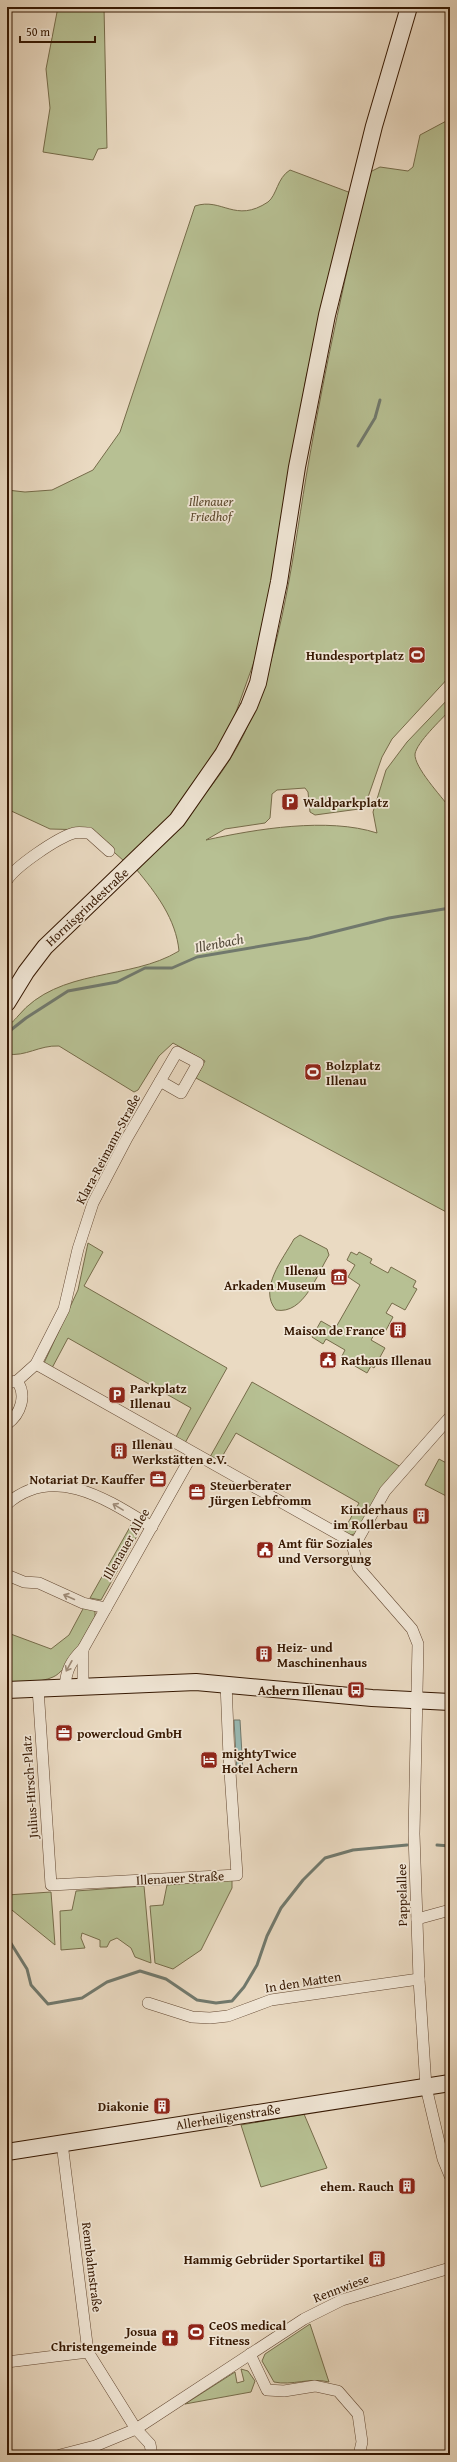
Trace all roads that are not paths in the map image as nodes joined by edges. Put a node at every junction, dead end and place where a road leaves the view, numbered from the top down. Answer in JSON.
{"nodes":[{"id":1,"x":409,"y":7,"type":"edge"},
{"id":2,"x":109,"y":851,"type":"dead end"},
{"id":3,"x":10,"y":870,"type":"edge"},
{"id":4,"x":7,"y":880,"type":"edge"},
{"id":5,"x":7,"y":1003,"type":"edge"},
{"id":6,"x":160,"y":1081,"type":"dead end"},
{"id":7,"x":36,"y":1364,"type":"junction"},
{"id":8,"x":12,"y":1382,"type":"edge"},
{"id":9,"x":450,"y":1417,"type":"edge"},
{"id":10,"x":7,"y":1424,"type":"edge"},
{"id":11,"x":193,"y":1453,"type":"junction"},
{"id":12,"x":7,"y":1504,"type":"edge"},
{"id":13,"x":152,"y":1527,"type":"junction"},
{"id":14,"x":354,"y":1543,"type":"junction"},
{"id":15,"x":7,"y":1575,"type":"edge"},
{"id":16,"x":106,"y":1608,"type":"junction"},
{"id":17,"x":83,"y":1649,"type":"junction"},
{"id":18,"x":226,"y":1683,"type":"junction"},
{"id":19,"x":83,"y":1686,"type":"junction"},
{"id":20,"x":65,"y":1687,"type":"junction"},
{"id":21,"x":38,"y":1688,"type":"junction"},
{"id":22,"x":7,"y":1690,"type":"edge"},
{"id":23,"x":418,"y":1702,"type":"junction"},
{"id":24,"x":450,"y":1702,"type":"edge"},
{"id":25,"x":51,"y":1885,"type":"joint"},
{"id":26,"x":450,"y":1910,"type":"edge"},
{"id":27,"x":417,"y":1920,"type":"junction"},
{"id":28,"x":419,"y":1979,"type":"junction"},
{"id":29,"x":148,"y":2003,"type":"dead end"},
{"id":30,"x":450,"y":2083,"type":"edge"},
{"id":31,"x":426,"y":2087,"type":"junction"},
{"id":32,"x":62,"y":2144,"type":"junction"},
{"id":33,"x":7,"y":2152,"type":"edge"},
{"id":34,"x":450,"y":2176,"type":"edge"},
{"id":35,"x":450,"y":2268,"type":"edge"},
{"id":36,"x":88,"y":2352,"type":"junction"},
{"id":37,"x":250,"y":2354,"type":"junction"},
{"id":38,"x":7,"y":2362,"type":"edge"},
{"id":39,"x":136,"y":2429,"type":"junction"},
{"id":40,"x":60,"y":2455,"type":"edge"},
{"id":41,"x":152,"y":2455,"type":"edge"},
{"id":42,"x":359,"y":2455,"type":"edge"}],
"edges":[{"from":1,"to":5,"type":"main road","name":"Hornisgrindestraße"},
{"from":2,"to":3,"type":"street"},
{"from":3,"to":4,"type":"street"},
{"from":6,"to":7,"type":"street","name":"Klara-Reimann-Straße"},
{"from":7,"to":8,"type":"street","name":"Klara-Reimann-Straße"},
{"from":7,"to":11,"type":"street"},
{"from":8,"to":10,"type":"street","name":"Klara-Reimann-Straße"},
{"from":9,"to":14,"type":"street"},
{"from":11,"to":13,"type":"street","name":"Illenauer Allee"},
{"from":11,"to":14,"type":"street"},
{"from":13,"to":12,"type":"street","one_way":true},
{"from":13,"to":16,"type":"street","name":"Illenauer Allee"},
{"from":14,"to":23,"type":"street","name":"Pappelallee"},
{"from":16,"to":15,"type":"street","one_way":true},
{"from":16,"to":17,"type":"street","name":"Illenauer Allee"},
{"from":17,"to":19,"type":"street","name":"Illenauer Allee"},
{"from":17,"to":20,"type":"street","name":"Illenauer Allee","one_way":true},
{"from":18,"to":19,"type":"main road"},
{"from":18,"to":23,"type":"main road"},
{"from":18,"to":25,"type":"street","name":"Illenauer Straße"},
{"from":19,"to":20,"type":"main road"},
{"from":20,"to":21,"type":"main road"},
{"from":21,"to":22,"type":"main road"},
{"from":21,"to":25,"type":"street","name":"Julius-Hirsch-Platz"},
{"from":23,"to":24,"type":"main road"},
{"from":23,"to":27,"type":"street","name":"Pappelallee"},
{"from":26,"to":27,"type":"street"},
{"from":27,"to":28,"type":"street","name":"Pappelallee"},
{"from":28,"to":29,"type":"street","name":"In den Matten"},
{"from":28,"to":31,"type":"street","name":"Pappelallee"},
{"from":30,"to":31,"type":"main road","name":"Allerheiligenstraße"},
{"from":31,"to":32,"type":"main road","name":"Allerheiligenstraße"},
{"from":31,"to":34,"type":"street","name":"Pappelallee"},
{"from":32,"to":33,"type":"main road","name":"Allerheiligenstraße"},
{"from":32,"to":36,"type":"street","name":"Rennbahnstraße"},
{"from":35,"to":37,"type":"street","name":"Rennwiese"},
{"from":36,"to":38,"type":"street"},
{"from":36,"to":39,"type":"street","name":"Rennbahnstraße"},
{"from":37,"to":39,"type":"street","name":"Rennwiese"},
{"from":37,"to":42,"type":"street"},
{"from":39,"to":40,"type":"street","name":"Rennwiese"},
{"from":39,"to":41,"type":"street","name":"Rennbahnstraße"}]}
